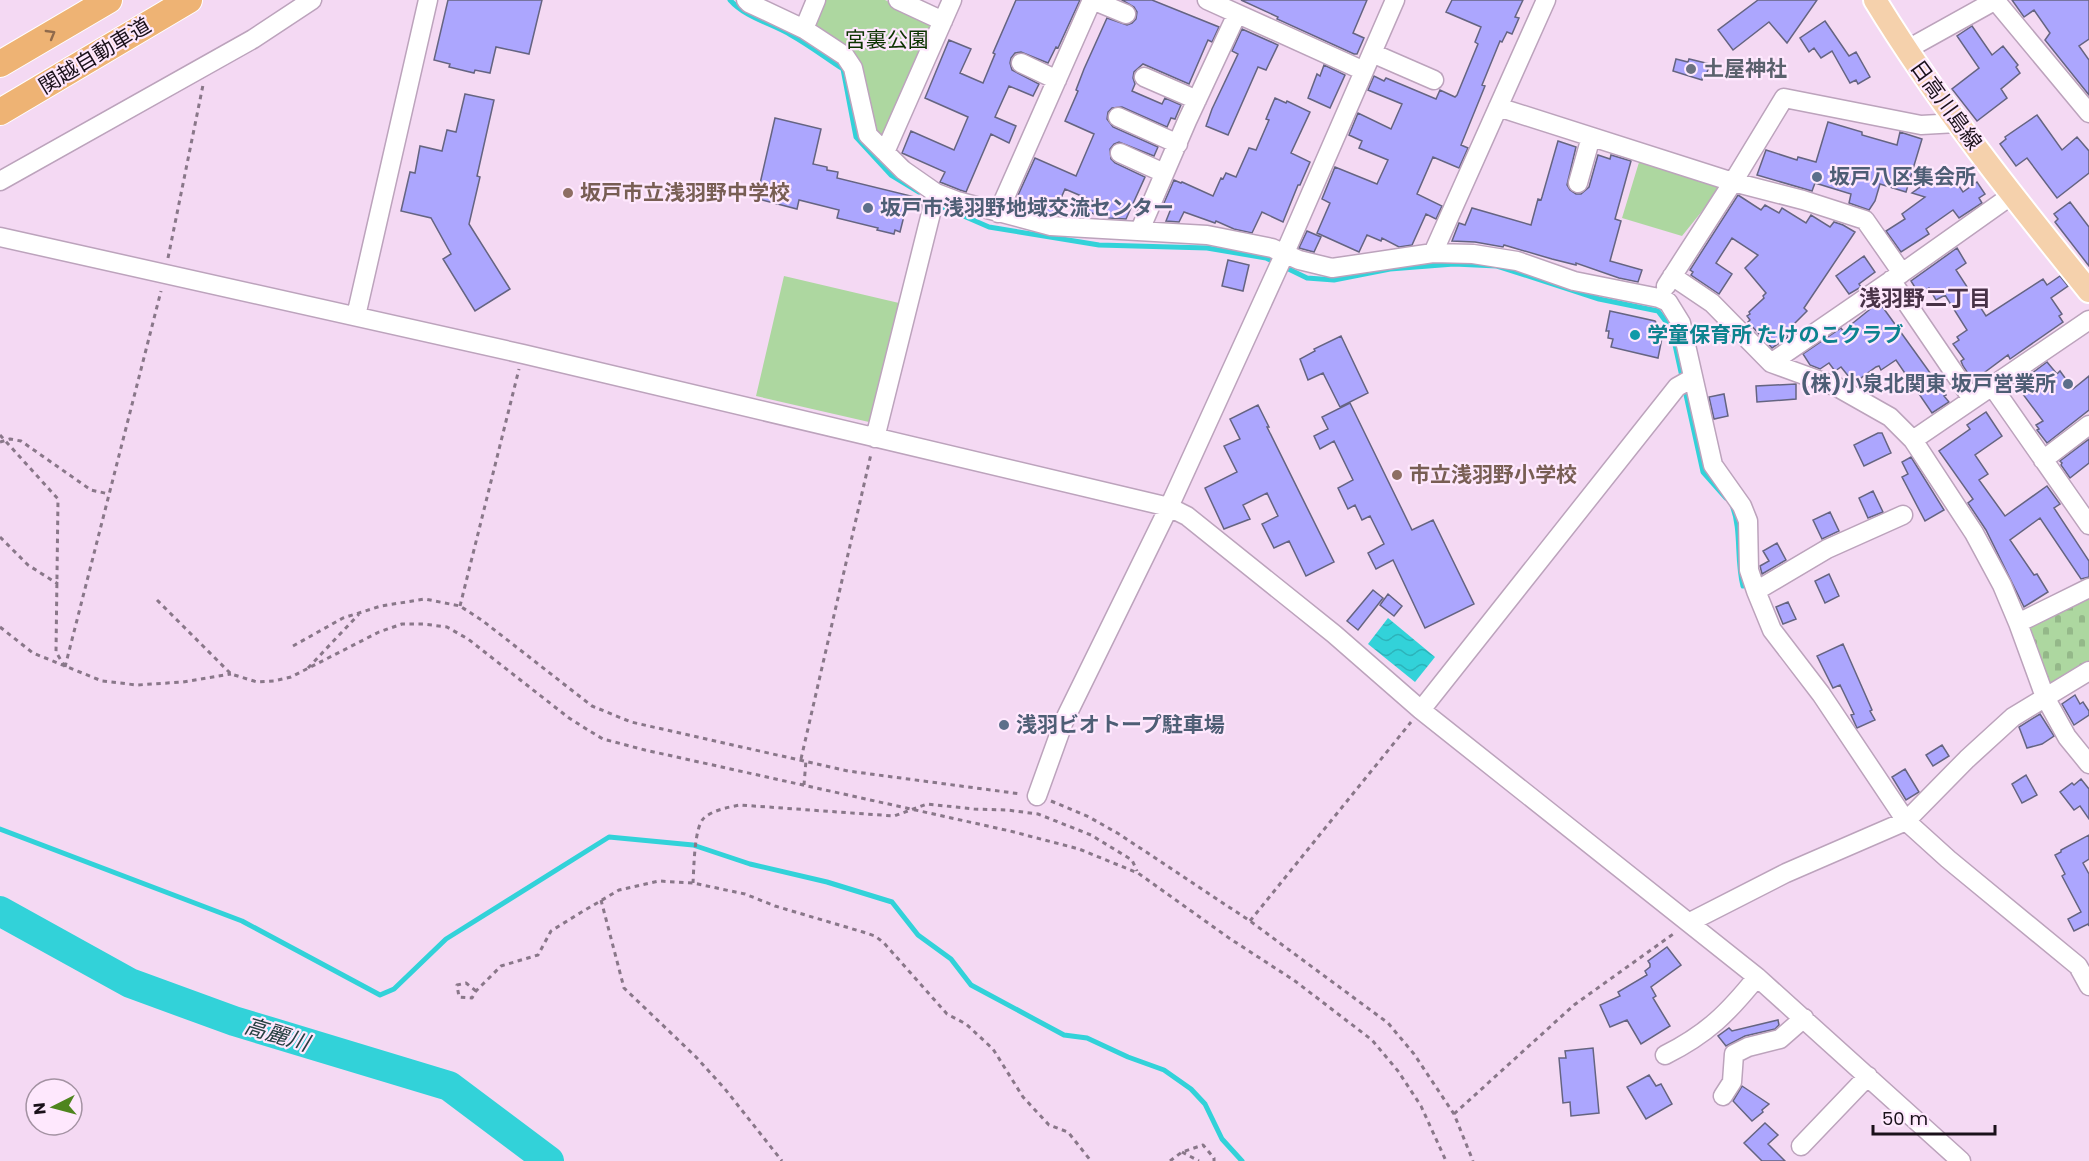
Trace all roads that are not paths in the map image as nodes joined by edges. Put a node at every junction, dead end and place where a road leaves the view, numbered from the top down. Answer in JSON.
{"nodes":[{"id":1,"x":109,"y":0,"type":"edge"},
{"id":2,"x":189,"y":0,"type":"edge"},
{"id":3,"x":312,"y":0,"type":"edge"},
{"id":4,"x":428,"y":0,"type":"edge"},
{"id":5,"x":746,"y":0,"type":"edge"},
{"id":6,"x":816,"y":0,"type":"edge"},
{"id":7,"x":898,"y":0,"type":"edge"},
{"id":8,"x":952,"y":0,"type":"edge"},
{"id":9,"x":1092,"y":0,"type":"edge"},
{"id":10,"x":1207,"y":0,"type":"edge"},
{"id":11,"x":1395,"y":0,"type":"edge"},
{"id":12,"x":1546,"y":0,"type":"edge"},
{"id":13,"x":1875,"y":0,"type":"edge"},
{"id":14,"x":1995,"y":0,"type":"edge"},
{"id":15,"x":1126,"y":14,"type":"dead end"},
{"id":16,"x":1237,"y":14,"type":"junction"},
{"id":17,"x":943,"y":21,"type":"junction"},
{"id":18,"x":804,"y":29,"type":"junction"},
{"id":19,"x":1906,"y":50,"type":"junction"},
{"id":20,"x":1372,"y":53,"type":"junction"},
{"id":21,"x":1021,"y":63,"type":"dead end"},
{"id":22,"x":0,"y":64,"type":"edge"},
{"id":23,"x":1364,"y":71,"type":"junction"},
{"id":24,"x":1144,"y":76,"type":"dead end"},
{"id":25,"x":1057,"y":80,"type":"junction"},
{"id":26,"x":1434,"y":80,"type":"dead end"},
{"id":27,"x":1197,"y":100,"type":"junction"},
{"id":28,"x":1498,"y":107,"type":"junction"},
{"id":29,"x":0,"y":112,"type":"edge"},
{"id":30,"x":2089,"y":112,"type":"edge"},
{"id":31,"x":1118,"y":117,"type":"dead end"},
{"id":32,"x":1957,"y":123,"type":"junction"},
{"id":33,"x":1591,"y":137,"type":"junction"},
{"id":34,"x":1178,"y":144,"type":"junction"},
{"id":35,"x":885,"y":152,"type":"junction"},
{"id":36,"x":1120,"y":153,"type":"dead end"},
{"id":37,"x":1164,"y":173,"type":"junction"},
{"id":38,"x":0,"y":181,"type":"edge"},
{"id":39,"x":1733,"y":182,"type":"junction"},
{"id":40,"x":1578,"y":183,"type":"dead end"},
{"id":41,"x":936,"y":193,"type":"junction"},
{"id":42,"x":2012,"y":195,"type":"junction"},
{"id":43,"x":998,"y":213,"type":"junction"},
{"id":44,"x":1140,"y":230,"type":"junction"},
{"id":45,"x":0,"y":237,"type":"edge"},
{"id":46,"x":1432,"y":253,"type":"junction"},
{"id":47,"x":1284,"y":255,"type":"junction"},
{"id":48,"x":1672,"y":276,"type":"junction"},
{"id":49,"x":1896,"y":276,"type":"junction"},
{"id":50,"x":2089,"y":291,"type":"edge"},
{"id":51,"x":1659,"y":298,"type":"junction"},
{"id":52,"x":356,"y":316,"type":"junction"},
{"id":53,"x":2089,"y":320,"type":"edge"},
{"id":54,"x":1771,"y":363,"type":"junction"},
{"id":55,"x":1693,"y":378,"type":"junction"},
{"id":56,"x":1992,"y":386,"type":"junction"},
{"id":57,"x":1972,"y":399,"type":"junction"},
{"id":58,"x":2089,"y":425,"type":"edge"},
{"id":59,"x":875,"y":438,"type":"junction"},
{"id":60,"x":1913,"y":440,"type":"junction"},
{"id":61,"x":2043,"y":460,"type":"junction"},
{"id":62,"x":1169,"y":507,"type":"junction"},
{"id":63,"x":1902,"y":515,"type":"dead end"},
{"id":64,"x":2089,"y":525,"type":"edge"},
{"id":65,"x":2089,"y":588,"type":"edge"},
{"id":66,"x":1756,"y":591,"type":"junction"},
{"id":67,"x":2018,"y":623,"type":"junction"},
{"id":68,"x":2089,"y":671,"type":"edge"},
{"id":69,"x":2045,"y":697,"type":"junction"},
{"id":70,"x":1421,"y":710,"type":"junction"},
{"id":71,"x":2089,"y":764,"type":"edge"},
{"id":72,"x":1037,"y":796,"type":"road end"},
{"id":73,"x":1906,"y":821,"type":"junction"},
{"id":74,"x":1689,"y":922,"type":"junction"},
{"id":75,"x":1757,"y":977,"type":"junction"},
{"id":76,"x":2089,"y":986,"type":"edge"},
{"id":77,"x":1804,"y":1018,"type":"junction"},
{"id":78,"x":1665,"y":1055,"type":"dead end"},
{"id":79,"x":1868,"y":1076,"type":"junction"},
{"id":80,"x":1723,"y":1096,"type":"dead end"},
{"id":81,"x":1801,"y":1146,"type":"dead end"},
{"id":82,"x":1961,"y":1161,"type":"edge"}],
"edges":[{"from":22,"to":1,"type":"highway","name":"関越自動車道","one_way":true},
{"from":2,"to":29,"type":"highway","name":"関越自動車道"},
{"from":3,"to":38,"type":"street"},
{"from":4,"to":52,"type":"street"},
{"from":5,"to":18,"type":"street"},
{"from":6,"to":18,"type":"street"},
{"from":7,"to":17,"type":"street"},
{"from":8,"to":17,"type":"street"},
{"from":9,"to":15,"type":"street"},
{"from":9,"to":25,"type":"street"},
{"from":10,"to":16,"type":"street"},
{"from":11,"to":20,"type":"street"},
{"from":12,"to":28,"type":"street"},
{"from":13,"to":19,"type":"main road","name":"日高川島線"},
{"from":14,"to":19,"type":"street"},
{"from":14,"to":30,"type":"street"},
{"from":16,"to":23,"type":"street"},
{"from":16,"to":27,"type":"street"},
{"from":17,"to":35,"type":"street"},
{"from":18,"to":35,"type":"street"},
{"from":19,"to":32,"type":"main road","name":"日高川島線"},
{"from":20,"to":23,"type":"street"},
{"from":20,"to":26,"type":"street"},
{"from":21,"to":25,"type":"street"},
{"from":23,"to":47,"type":"street"},
{"from":24,"to":27,"type":"street"},
{"from":25,"to":43,"type":"street"},
{"from":27,"to":34,"type":"street"},
{"from":28,"to":33,"type":"street"},
{"from":28,"to":46,"type":"street"},
{"from":31,"to":34,"type":"street"},
{"from":32,"to":39,"type":"street"},
{"from":32,"to":42,"type":"main road","name":"日高川島線"},
{"from":33,"to":39,"type":"street"},
{"from":33,"to":40,"type":"street"},
{"from":34,"to":37,"type":"street"},
{"from":35,"to":41,"type":"street"},
{"from":36,"to":37,"type":"street"},
{"from":37,"to":44,"type":"street"},
{"from":39,"to":48,"type":"street"},
{"from":39,"to":49,"type":"street"},
{"from":41,"to":43,"type":"street"},
{"from":41,"to":59,"type":"street"},
{"from":42,"to":49,"type":"street"},
{"from":42,"to":50,"type":"main road","name":"日高川島線"},
{"from":43,"to":44,"type":"street"},
{"from":44,"to":47,"type":"street"},
{"from":45,"to":52,"type":"street"},
{"from":46,"to":47,"type":"street"},
{"from":46,"to":51,"type":"street"},
{"from":47,"to":62,"type":"street"},
{"from":48,"to":51,"type":"street"},
{"from":48,"to":54,"type":"street"},
{"from":49,"to":54,"type":"street"},
{"from":49,"to":57,"type":"street"},
{"from":51,"to":55,"type":"street"},
{"from":52,"to":59,"type":"street"},
{"from":53,"to":56,"type":"street"},
{"from":54,"to":60,"type":"street"},
{"from":55,"to":66,"type":"street"},
{"from":55,"to":70,"type":"street"},
{"from":56,"to":57,"type":"street"},
{"from":56,"to":61,"type":"street"},
{"from":57,"to":60,"type":"street"},
{"from":58,"to":61,"type":"street"},
{"from":59,"to":62,"type":"street"},
{"from":60,"to":67,"type":"street"},
{"from":61,"to":64,"type":"street"},
{"from":62,"to":70,"type":"street"},
{"from":62,"to":72,"type":"street"},
{"from":63,"to":66,"type":"street"},
{"from":65,"to":67,"type":"street"},
{"from":66,"to":73,"type":"street"},
{"from":67,"to":69,"type":"street"},
{"from":68,"to":69,"type":"street"},
{"from":69,"to":71,"type":"street"},
{"from":69,"to":73,"type":"street"},
{"from":70,"to":74,"type":"street"},
{"from":73,"to":74,"type":"street"},
{"from":73,"to":76,"type":"street"},
{"from":74,"to":75,"type":"street"},
{"from":75,"to":77,"type":"street"},
{"from":75,"to":78,"type":"street"},
{"from":77,"to":79,"type":"street"},
{"from":77,"to":80,"type":"street"},
{"from":79,"to":81,"type":"street"},
{"from":79,"to":82,"type":"street"}]}
